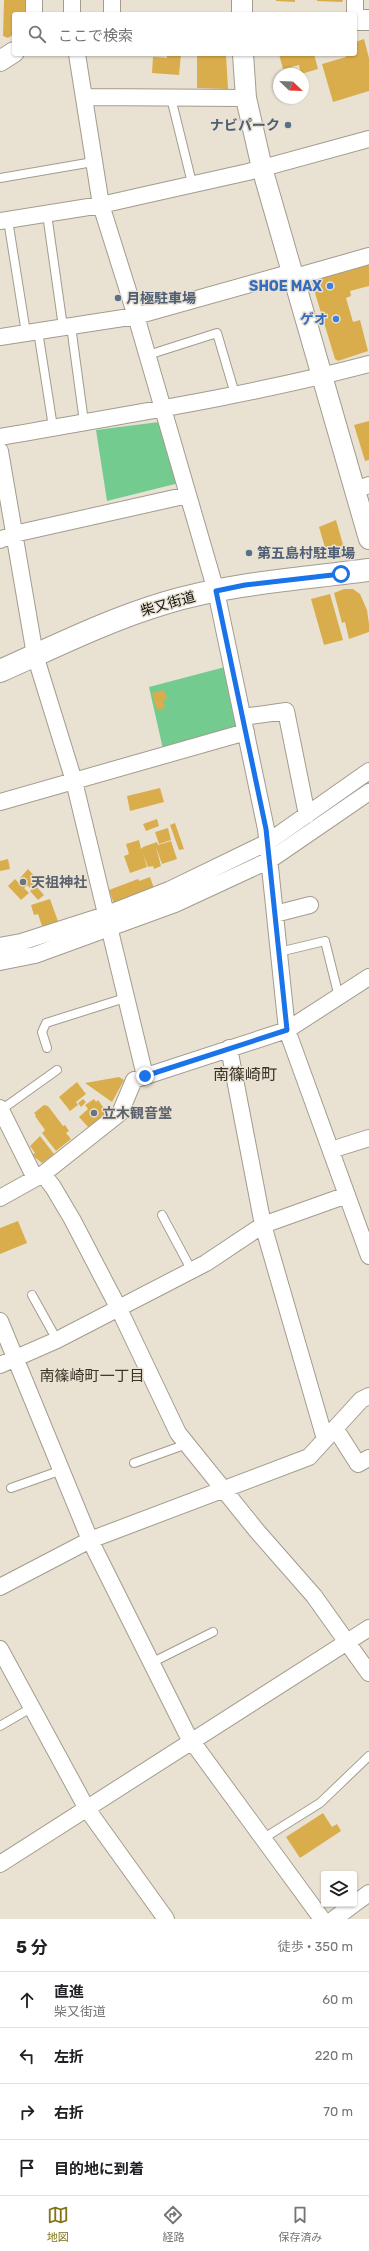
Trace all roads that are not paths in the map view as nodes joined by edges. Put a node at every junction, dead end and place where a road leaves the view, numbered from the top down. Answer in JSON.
{"nodes":[{"id":1,"x":34,"y":0,"type":"edge"},
{"id":2,"x":72,"y":0,"type":"edge"},
{"id":3,"x":112,"y":0,"type":"edge"},
{"id":4,"x":242,"y":0,"type":"edge"},
{"id":5,"x":355,"y":0,"type":"edge"},
{"id":6,"x":34,"y":12,"type":"edge"},
{"id":7,"x":72,"y":12,"type":"edge"},
{"id":8,"x":112,"y":12,"type":"edge"},
{"id":9,"x":242,"y":12,"type":"edge"},
{"id":10,"x":355,"y":12,"type":"edge"},
{"id":11,"x":357,"y":20,"type":"edge"},
{"id":12,"x":369,"y":20,"type":"edge"},
{"id":13,"x":12,"y":53,"type":"edge"},
{"id":14,"x":77,"y":56,"type":"edge"},
{"id":15,"x":244,"y":56,"type":"edge"},
{"id":16,"x":0,"y":61,"type":"edge"},
{"id":17,"x":85,"y":97,"type":"junction"},
{"id":18,"x":171,"y":98,"type":"junction"},
{"id":19,"x":246,"y":98,"type":"junction"},
{"id":20,"x":369,"y":138,"type":"edge"},
{"id":21,"x":93,"y":162,"type":"junction"},
{"id":22,"x":262,"y":168,"type":"junction"},
{"id":23,"x":0,"y":178,"type":"edge"},
{"id":24,"x":192,"y":183,"type":"junction"},
{"id":25,"x":101,"y":205,"type":"junction"},
{"id":26,"x":47,"y":214,"type":"junction"},
{"id":27,"x":4,"y":220,"type":"edge"},
{"id":28,"x":369,"y":256,"type":"edge"},
{"id":29,"x":294,"y":274,"type":"junction"},
{"id":30,"x":136,"y":316,"type":"junction"},
{"id":31,"x":67,"y":327,"type":"junction"},
{"id":32,"x":32,"y":332,"type":"junction"},
{"id":33,"x":0,"y":337,"type":"edge"},
{"id":34,"x":148,"y":355,"type":"junction"},
{"id":35,"x":369,"y":364,"type":"edge"},
{"id":36,"x":323,"y":376,"type":"junction"},
{"id":37,"x":235,"y":394,"type":"junction"},
{"id":38,"x":163,"y":409,"type":"junction"},
{"id":39,"x":84,"y":422,"type":"junction"},
{"id":40,"x":53,"y":427,"type":"junction"},
{"id":41,"x":0,"y":437,"type":"edge"},
{"id":42,"x":0,"y":451,"type":"edge"},
{"id":43,"x":362,"y":488,"type":"edge"},
{"id":44,"x":188,"y":495,"type":"junction"},
{"id":45,"x":7,"y":537,"type":"edge"},
{"id":46,"x":369,"y":539,"type":"edge"},
{"id":47,"x":369,"y":570,"type":"edge"},
{"id":48,"x":216,"y":591,"type":"junction"},
{"id":49,"x":35,"y":655,"type":"junction"},
{"id":50,"x":0,"y":671,"type":"edge"},
{"id":51,"x":244,"y":725,"type":"junction"},
{"id":52,"x":369,"y":772,"type":"edge"},
{"id":53,"x":74,"y":781,"type":"junction"},
{"id":54,"x":369,"y":792,"type":"edge"},
{"id":55,"x":0,"y":802,"type":"edge"},
{"id":56,"x":307,"y":815,"type":"junction"},
{"id":57,"x":268,"y":842,"type":"junction"},
{"id":58,"x":270,"y":860,"type":"junction"},
{"id":59,"x":310,"y":905,"type":"dead end"},
{"id":60,"x":275,"y":914,"type":"junction"},
{"id":61,"x":107,"y":922,"type":"junction"},
{"id":62,"x":0,"y":946,"type":"edge"},
{"id":63,"x":278,"y":952,"type":"junction"},
{"id":64,"x":0,"y":962,"type":"edge"},
{"id":65,"x":369,"y":977,"type":"edge"},
{"id":66,"x":339,"y":996,"type":"junction"},
{"id":67,"x":125,"y":998,"type":"junction"},
{"id":68,"x":287,"y":1030,"type":"junction"},
{"id":69,"x":47,"y":1048,"type":"dead end"},
{"id":70,"x":229,"y":1048,"type":"junction"},
{"id":71,"x":58,"y":1070,"type":"dead end"},
{"id":72,"x":145,"y":1076,"type":"junction"},
{"id":73,"x":0,"y":1109,"type":"edge"},
{"id":74,"x":369,"y":1138,"type":"edge"},
{"id":75,"x":330,"y":1150,"type":"junction"},
{"id":76,"x":39,"y":1176,"type":"junction"},
{"id":77,"x":347,"y":1195,"type":"junction"},
{"id":78,"x":0,"y":1198,"type":"edge"},
{"id":79,"x":162,"y":1215,"type":"dead end"},
{"id":80,"x":263,"y":1225,"type":"junction"},
{"id":81,"x":369,"y":1256,"type":"edge"},
{"id":82,"x":192,"y":1271,"type":"junction"},
{"id":83,"x":32,"y":1295,"type":"dead end"},
{"id":84,"x":119,"y":1309,"type":"junction"},
{"id":85,"x":0,"y":1321,"type":"edge"},
{"id":86,"x":57,"y":1340,"type":"junction"},
{"id":87,"x":17,"y":1359,"type":"junction"},
{"id":88,"x":0,"y":1365,"type":"edge"},
{"id":89,"x":369,"y":1396,"type":"edge"},
{"id":90,"x":330,"y":1434,"type":"junction"},
{"id":91,"x":187,"y":1444,"type":"junction"},
{"id":92,"x":369,"y":1458,"type":"edge"},
{"id":93,"x":134,"y":1463,"type":"dead end"},
{"id":94,"x":62,"y":1470,"type":"junction"},
{"id":95,"x":11,"y":1488,"type":"dead end"},
{"id":96,"x":224,"y":1488,"type":"junction"},
{"id":97,"x":90,"y":1540,"type":"junction"},
{"id":98,"x":0,"y":1587,"type":"edge"},
{"id":99,"x":369,"y":1628,"type":"edge"},
{"id":100,"x":213,"y":1632,"type":"dead end"},
{"id":101,"x":348,"y":1641,"type":"junction"},
{"id":102,"x":0,"y":1649,"type":"edge"},
{"id":103,"x":151,"y":1663,"type":"junction"},
{"id":104,"x":369,"y":1673,"type":"edge"},
{"id":105,"x":31,"y":1708,"type":"junction"},
{"id":106,"x":0,"y":1726,"type":"edge"},
{"id":107,"x":192,"y":1742,"type":"junction"},
{"id":108,"x":369,"y":1756,"type":"edge"},
{"id":109,"x":87,"y":1809,"type":"junction"},
{"id":110,"x":264,"y":1838,"type":"junction"},
{"id":111,"x":0,"y":1864,"type":"edge"},
{"id":112,"x":369,"y":1893,"type":"edge"},
{"id":113,"x":357,"y":1902,"type":"edge"},
{"id":114,"x":350,"y":1907,"type":"edge"},
{"id":115,"x":166,"y":1919,"type":"edge"},
{"id":116,"x":322,"y":1919,"type":"edge"},
{"id":117,"x":334,"y":1919,"type":"edge"}],
"edges":[{"from":1,"to":6,"type":"street"},
{"from":2,"to":7,"type":"street"},
{"from":3,"to":8,"type":"street"},
{"from":4,"to":9,"type":"street"},
{"from":5,"to":10,"type":"street"},
{"from":11,"to":12,"type":"street"},
{"from":13,"to":16,"type":"street"},
{"from":14,"to":17,"type":"street"},
{"from":15,"to":19,"type":"street"},
{"from":17,"to":18,"type":"street"},
{"from":17,"to":21,"type":"street"},
{"from":18,"to":19,"type":"street"},
{"from":18,"to":24,"type":"lane"},
{"from":19,"to":22,"type":"street"},
{"from":20,"to":22,"type":"street"},
{"from":21,"to":23,"type":"lane"},
{"from":21,"to":25,"type":"street"},
{"from":22,"to":24,"type":"street"},
{"from":22,"to":29,"type":"street"},
{"from":24,"to":25,"type":"street"},
{"from":25,"to":26,"type":"street"},
{"from":25,"to":30,"type":"street"},
{"from":26,"to":27,"type":"street"},
{"from":26,"to":31,"type":"lane"},
{"from":27,"to":32,"type":"lane"},
{"from":28,"to":29,"type":"street"},
{"from":29,"to":30,"type":"street"},
{"from":29,"to":36,"type":"street"},
{"from":30,"to":31,"type":"street"},
{"from":30,"to":34,"type":"street"},
{"from":31,"to":32,"type":"street"},
{"from":31,"to":39,"type":"lane"},
{"from":32,"to":33,"type":"street"},
{"from":32,"to":40,"type":"lane"},
{"from":34,"to":37,"type":"lane"},
{"from":34,"to":38,"type":"street"},
{"from":35,"to":36,"type":"street"},
{"from":36,"to":37,"type":"street"},
{"from":36,"to":43,"type":"street"},
{"from":37,"to":38,"type":"street"},
{"from":38,"to":39,"type":"street"},
{"from":38,"to":44,"type":"street"},
{"from":39,"to":40,"type":"street"},
{"from":40,"to":41,"type":"street"},
{"from":42,"to":45,"type":"street"},
{"from":43,"to":46,"type":"street"},
{"from":44,"to":45,"type":"street"},
{"from":44,"to":48,"type":"street"},
{"from":45,"to":49,"type":"street"},
{"from":47,"to":48,"type":"main road","name":"柴又街道"},
{"from":48,"to":49,"type":"main road","name":"柴又街道"},
{"from":48,"to":51,"type":"street"},
{"from":49,"to":50,"type":"main road","name":"柴又街道"},
{"from":49,"to":53,"type":"street"},
{"from":51,"to":53,"type":"street"},
{"from":51,"to":56,"type":"street"},
{"from":51,"to":57,"type":"street"},
{"from":52,"to":56,"type":"street"},
{"from":53,"to":55,"type":"street"},
{"from":53,"to":61,"type":"street"},
{"from":54,"to":58,"type":"street"},
{"from":56,"to":57,"type":"street"},
{"from":57,"to":58,"type":"street"},
{"from":57,"to":61,"type":"street"},
{"from":58,"to":60,"type":"street"},
{"from":58,"to":61,"type":"street"},
{"from":59,"to":60,"type":"street"},
{"from":60,"to":63,"type":"street"},
{"from":61,"to":62,"type":"street"},
{"from":61,"to":64,"type":"street"},
{"from":61,"to":67,"type":"street"},
{"from":63,"to":66,"type":"lane"},
{"from":63,"to":68,"type":"street"},
{"from":65,"to":66,"type":"street"},
{"from":66,"to":68,"type":"street"},
{"from":67,"to":69,"type":"lane"},
{"from":67,"to":72,"type":"street"},
{"from":68,"to":70,"type":"street"},
{"from":68,"to":75,"type":"street"},
{"from":70,"to":72,"type":"street"},
{"from":70,"to":80,"type":"street"},
{"from":71,"to":73,"type":"lane"},
{"from":72,"to":76,"type":"street"},
{"from":73,"to":76,"type":"street"},
{"from":74,"to":75,"type":"street"},
{"from":75,"to":77,"type":"street"},
{"from":76,"to":78,"type":"street"},
{"from":76,"to":84,"type":"street"},
{"from":77,"to":80,"type":"street"},
{"from":77,"to":81,"type":"street"},
{"from":79,"to":82,"type":"lane"},
{"from":80,"to":82,"type":"street"},
{"from":80,"to":90,"type":"street"},
{"from":82,"to":84,"type":"street"},
{"from":83,"to":86,"type":"lane"},
{"from":84,"to":86,"type":"street"},
{"from":84,"to":91,"type":"street"},
{"from":85,"to":87,"type":"street"},
{"from":86,"to":87,"type":"street"},
{"from":87,"to":88,"type":"street"},
{"from":87,"to":94,"type":"street"},
{"from":89,"to":90,"type":"street"},
{"from":90,"to":92,"type":"street"},
{"from":90,"to":96,"type":"street"},
{"from":91,"to":93,"type":"lane"},
{"from":91,"to":96,"type":"street"},
{"from":94,"to":95,"type":"lane"},
{"from":94,"to":97,"type":"street"},
{"from":96,"to":97,"type":"street"},
{"from":96,"to":101,"type":"street"},
{"from":97,"to":98,"type":"street"},
{"from":97,"to":103,"type":"street"},
{"from":99,"to":101,"type":"street"},
{"from":100,"to":103,"type":"lane"},
{"from":101,"to":104,"type":"street"},
{"from":101,"to":107,"type":"street"},
{"from":102,"to":105,"type":"street"},
{"from":103,"to":107,"type":"street"},
{"from":105,"to":106,"type":"lane"},
{"from":105,"to":109,"type":"street"},
{"from":107,"to":109,"type":"street"},
{"from":107,"to":110,"type":"street"},
{"from":108,"to":110,"type":"lane"},
{"from":109,"to":111,"type":"street"},
{"from":109,"to":115,"type":"street"},
{"from":110,"to":116,"type":"street"},
{"from":112,"to":113,"type":"street"},
{"from":114,"to":117,"type":"street"}]}
